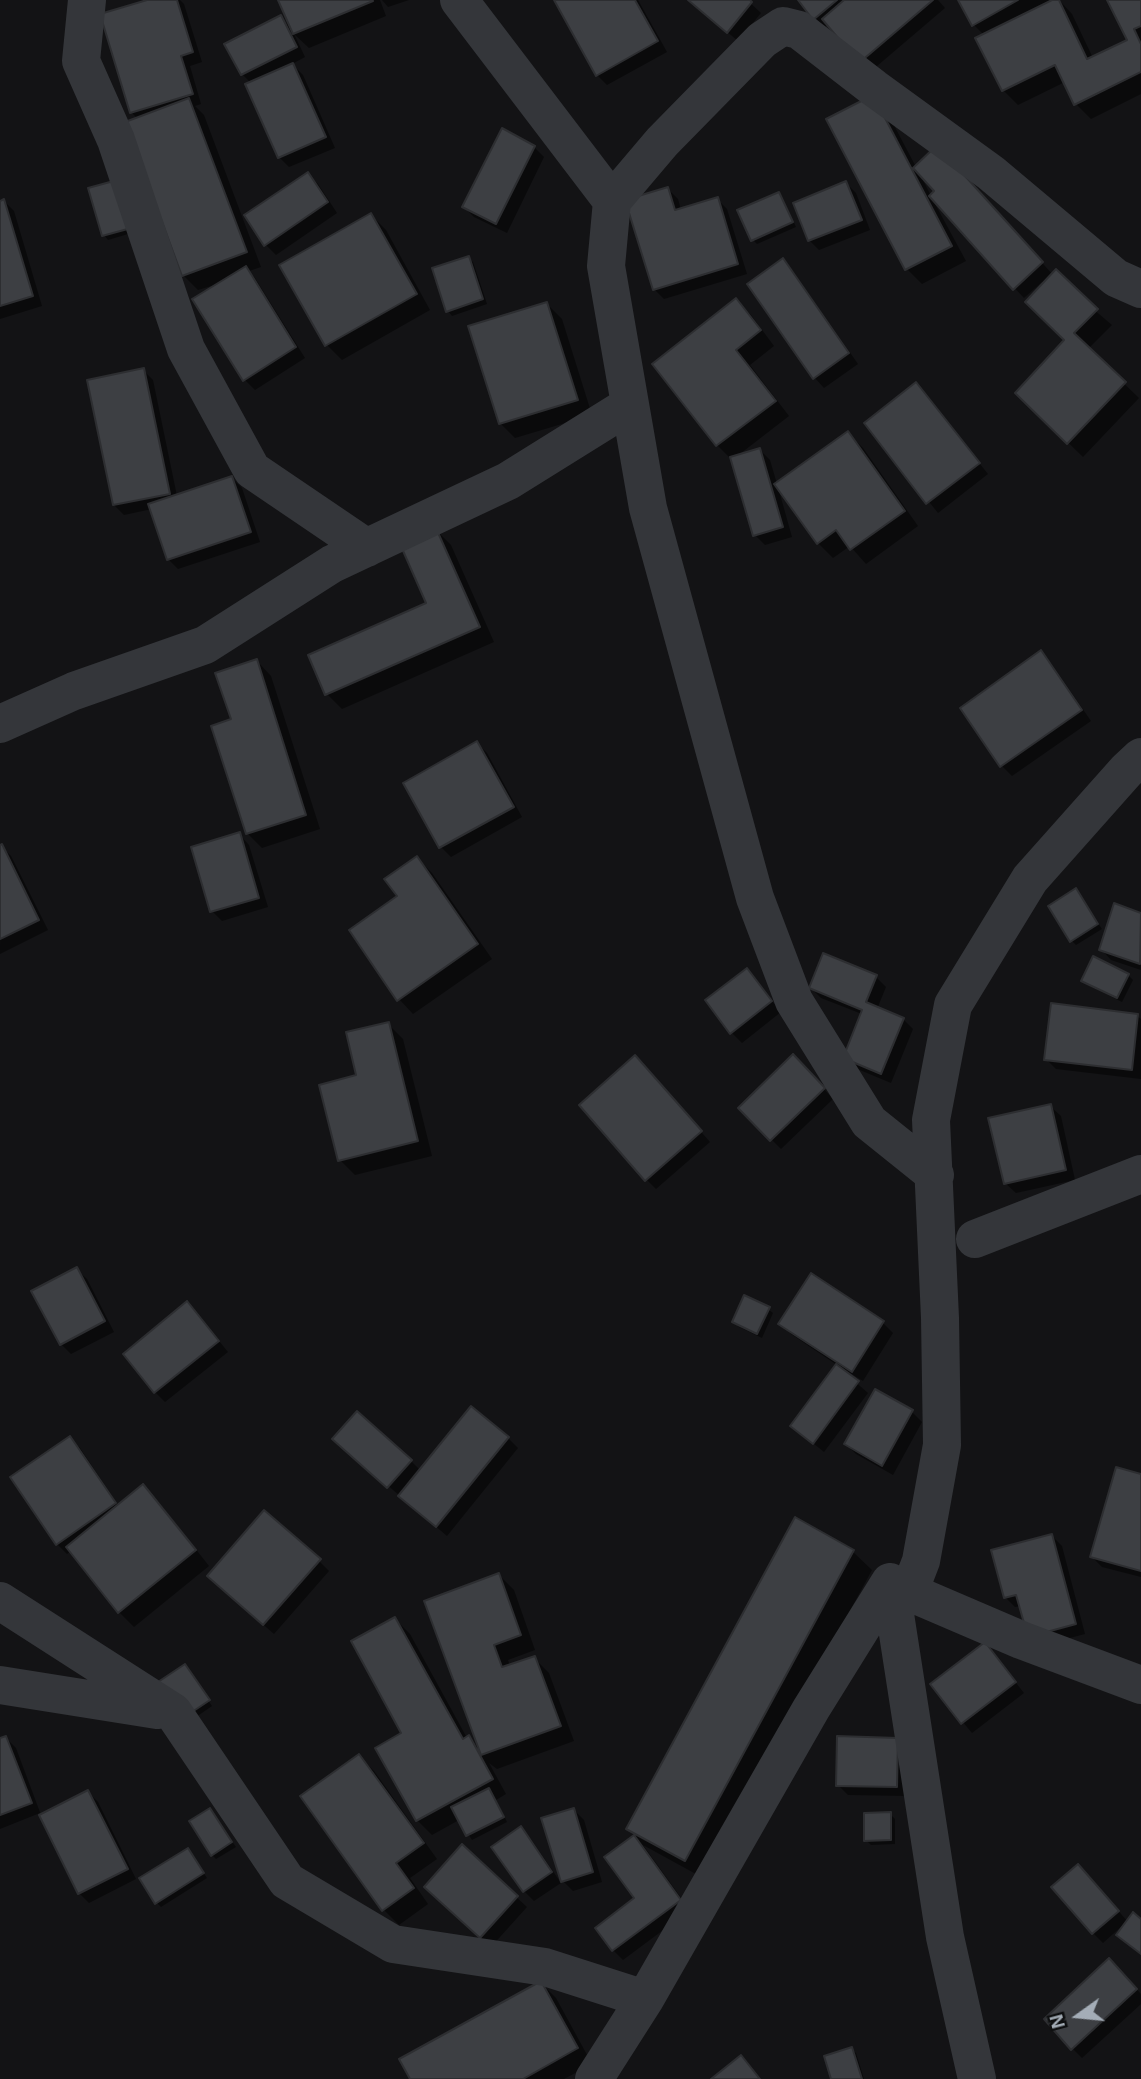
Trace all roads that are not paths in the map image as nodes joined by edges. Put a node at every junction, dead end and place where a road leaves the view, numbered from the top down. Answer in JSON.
{"nodes":[{"id":1,"x":87,"y":0,"type":"edge"},
{"id":2,"x":459,"y":0,"type":"edge"},
{"id":3,"x":775,"y":13,"type":"edge"},
{"id":4,"x":612,"y":201,"type":"junction"},
{"id":5,"x":1141,"y":289,"type":"edge"},
{"id":6,"x":630,"y":405,"type":"junction"},
{"id":7,"x":367,"y":548,"type":"junction"},
{"id":8,"x":0,"y":724,"type":"edge"},
{"id":9,"x":1141,"y":757,"type":"edge"},
{"id":10,"x":1141,"y":1174,"type":"edge"},
{"id":11,"x":935,"y":1175,"type":"junction"},
{"id":12,"x":975,"y":1239,"type":"dead end"},
{"id":13,"x":899,"y":1587,"type":"junction"},
{"id":14,"x":0,"y":1601,"type":"edge"},
{"id":15,"x":0,"y":1685,"type":"edge"},
{"id":16,"x":1141,"y":1685,"type":"edge"},
{"id":17,"x":173,"y":1712,"type":"junction"},
{"id":18,"x":645,"y":1999,"type":"junction"},
{"id":19,"x":594,"y":2079,"type":"edge"},
{"id":20,"x":977,"y":2079,"type":"edge"}],
"edges":[{"from":1,"to":7,"type":"street"},
{"from":2,"to":4,"type":"street"},
{"from":3,"to":4,"type":"street"},
{"from":3,"to":5,"type":"street"},
{"from":4,"to":6,"type":"street"},
{"from":6,"to":7,"type":"street"},
{"from":6,"to":11,"type":"street"},
{"from":7,"to":8,"type":"street"},
{"from":9,"to":11,"type":"street"},
{"from":10,"to":12,"type":"street"},
{"from":11,"to":13,"type":"street"},
{"from":13,"to":16,"type":"street"},
{"from":13,"to":18,"type":"street"},
{"from":13,"to":20,"type":"street"},
{"from":14,"to":17,"type":"street"},
{"from":15,"to":17,"type":"street"},
{"from":17,"to":18,"type":"street"},
{"from":18,"to":19,"type":"street"}]}
